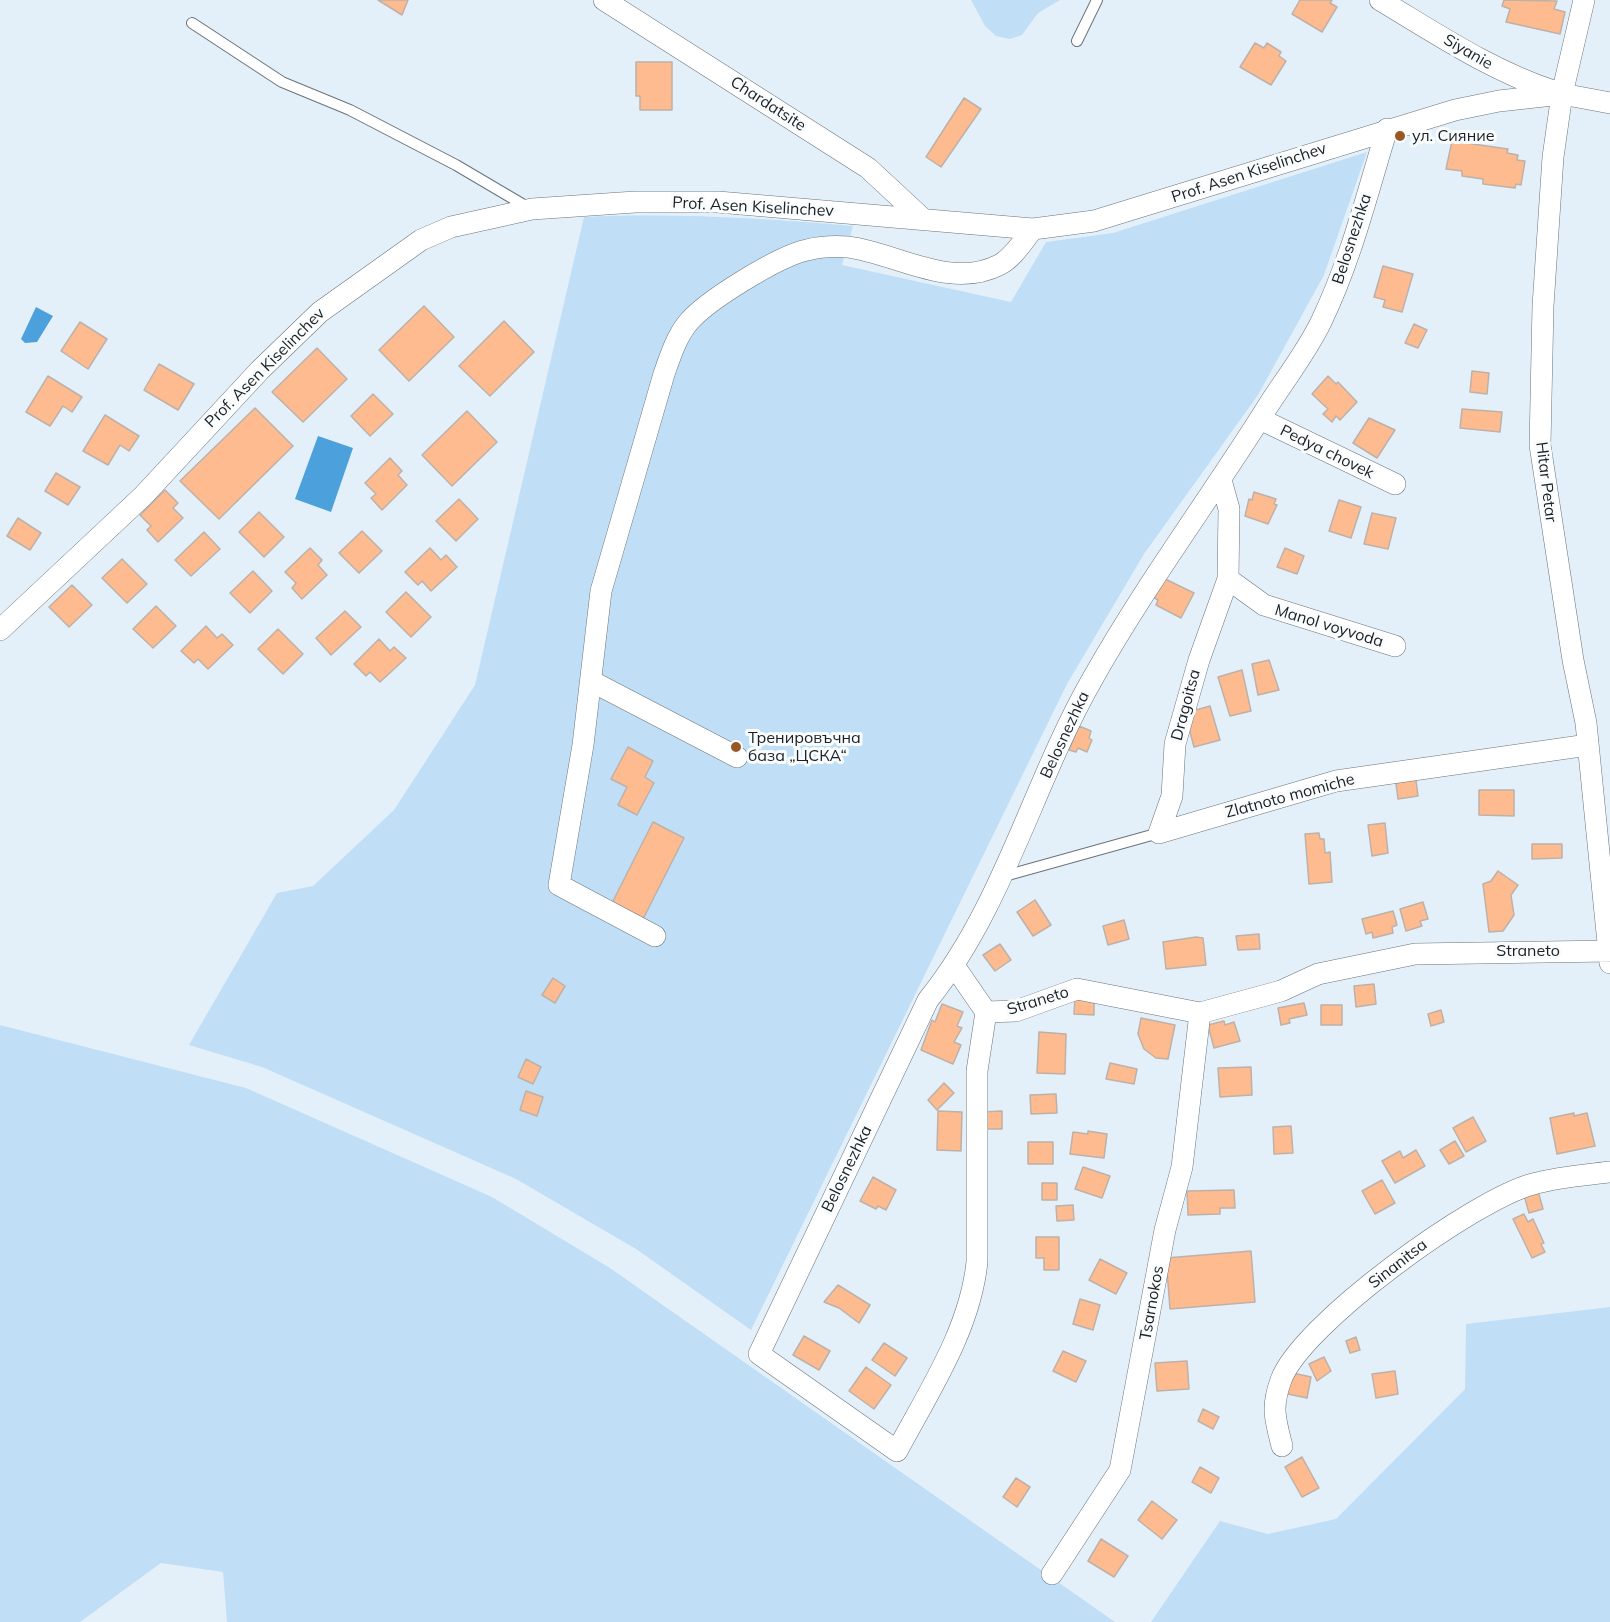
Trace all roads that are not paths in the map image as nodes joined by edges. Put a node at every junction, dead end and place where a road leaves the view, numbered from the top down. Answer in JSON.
{"nodes":[{"id":1,"x":604,"y":0,"type":"edge"},
{"id":2,"x":1097,"y":0,"type":"edge"},
{"id":3,"x":1380,"y":0,"type":"edge"},
{"id":4,"x":1584,"y":0,"type":"edge"},
{"id":5,"x":192,"y":23,"type":"dead end"},
{"id":6,"x":1077,"y":41,"type":"dead end"},
{"id":7,"x":1562,"y":94,"type":"junction"},
{"id":8,"x":1610,"y":103,"type":"edge"},
{"id":9,"x":1387,"y":129,"type":"junction"},
{"id":10,"x":532,"y":210,"type":"junction"},
{"id":11,"x":923,"y":219,"type":"junction"},
{"id":12,"x":1033,"y":229,"type":"junction"},
{"id":13,"x":1260,"y":419,"type":"junction"},
{"id":14,"x":1221,"y":480,"type":"junction"},
{"id":15,"x":1395,"y":484,"type":"dead end"},
{"id":16,"x":1228,"y":579,"type":"junction"},
{"id":17,"x":0,"y":630,"type":"edge"},
{"id":18,"x":1395,"y":646,"type":"dead end"},
{"id":19,"x":591,"y":681,"type":"junction"},
{"id":20,"x":1588,"y":745,"type":"junction"},
{"id":21,"x":737,"y":757,"type":"dead end"},
{"id":22,"x":1160,"y":833,"type":"junction"},
{"id":23,"x":999,"y":878,"type":"junction"},
{"id":24,"x":655,"y":936,"type":"dead end"},
{"id":25,"x":1609,"y":955,"type":"edge"},
{"id":26,"x":955,"y":967,"type":"junction"},
{"id":27,"x":986,"y":1012,"type":"junction"},
{"id":28,"x":1200,"y":1013,"type":"junction"},
{"id":29,"x":1610,"y":1172,"type":"edge"},
{"id":30,"x":1282,"y":1446,"type":"dead end"},
{"id":31,"x":897,"y":1450,"type":"joint"},
{"id":32,"x":1052,"y":1574,"type":"dead end"}],
"edges":[{"from":1,"to":11,"type":"street","name":"Chardatsite"},
{"from":2,"to":6,"type":"lane"},
{"from":3,"to":7,"type":"street","name":"Siyanie"},
{"from":4,"to":7,"type":"street","name":"Hitar Petar"},
{"from":5,"to":10,"type":"lane"},
{"from":7,"to":8,"type":"street","name":"Prof. Asen Kiselinchev"},
{"from":7,"to":9,"type":"street","name":"Prof. Asen Kiselinchev"},
{"from":7,"to":20,"type":"street","name":"Hitar Petar"},
{"from":9,"to":12,"type":"street","name":"Prof. Asen Kiselinchev"},
{"from":9,"to":13,"type":"street","name":"Belosnezhka"},
{"from":10,"to":11,"type":"street","name":"Prof. Asen Kiselinchev"},
{"from":10,"to":17,"type":"street","name":"Prof. Asen Kiselinchev"},
{"from":11,"to":12,"type":"street","name":"Prof. Asen Kiselinchev"},
{"from":12,"to":19,"type":"street"},
{"from":13,"to":14,"type":"street","name":"Belosnezhka"},
{"from":13,"to":15,"type":"street","name":"Pedya chovek"},
{"from":14,"to":16,"type":"street"},
{"from":14,"to":23,"type":"street","name":"Belosnezhka"},
{"from":16,"to":18,"type":"street","name":"Manol voyvoda"},
{"from":16,"to":22,"type":"street","name":"Dragoitsa"},
{"from":19,"to":21,"type":"street"},
{"from":19,"to":24,"type":"street"},
{"from":20,"to":22,"type":"street","name":"Zlatnoto momiche"},
{"from":20,"to":25,"type":"street","name":"Hitar Petar"},
{"from":22,"to":23,"type":"lane","name":"Zlatnoto momiche"},
{"from":23,"to":26,"type":"street","name":"Belosnezhka"},
{"from":25,"to":28,"type":"street","name":"Straneto"},
{"from":26,"to":27,"type":"street"},
{"from":26,"to":31,"type":"street","name":"Belosnezhka"},
{"from":27,"to":28,"type":"street","name":"Straneto"},
{"from":27,"to":31,"type":"street","name":"Straneto"},
{"from":28,"to":32,"type":"street","name":"Tsarnokos"},
{"from":29,"to":30,"type":"street","name":"Sinanitsa"}]}
